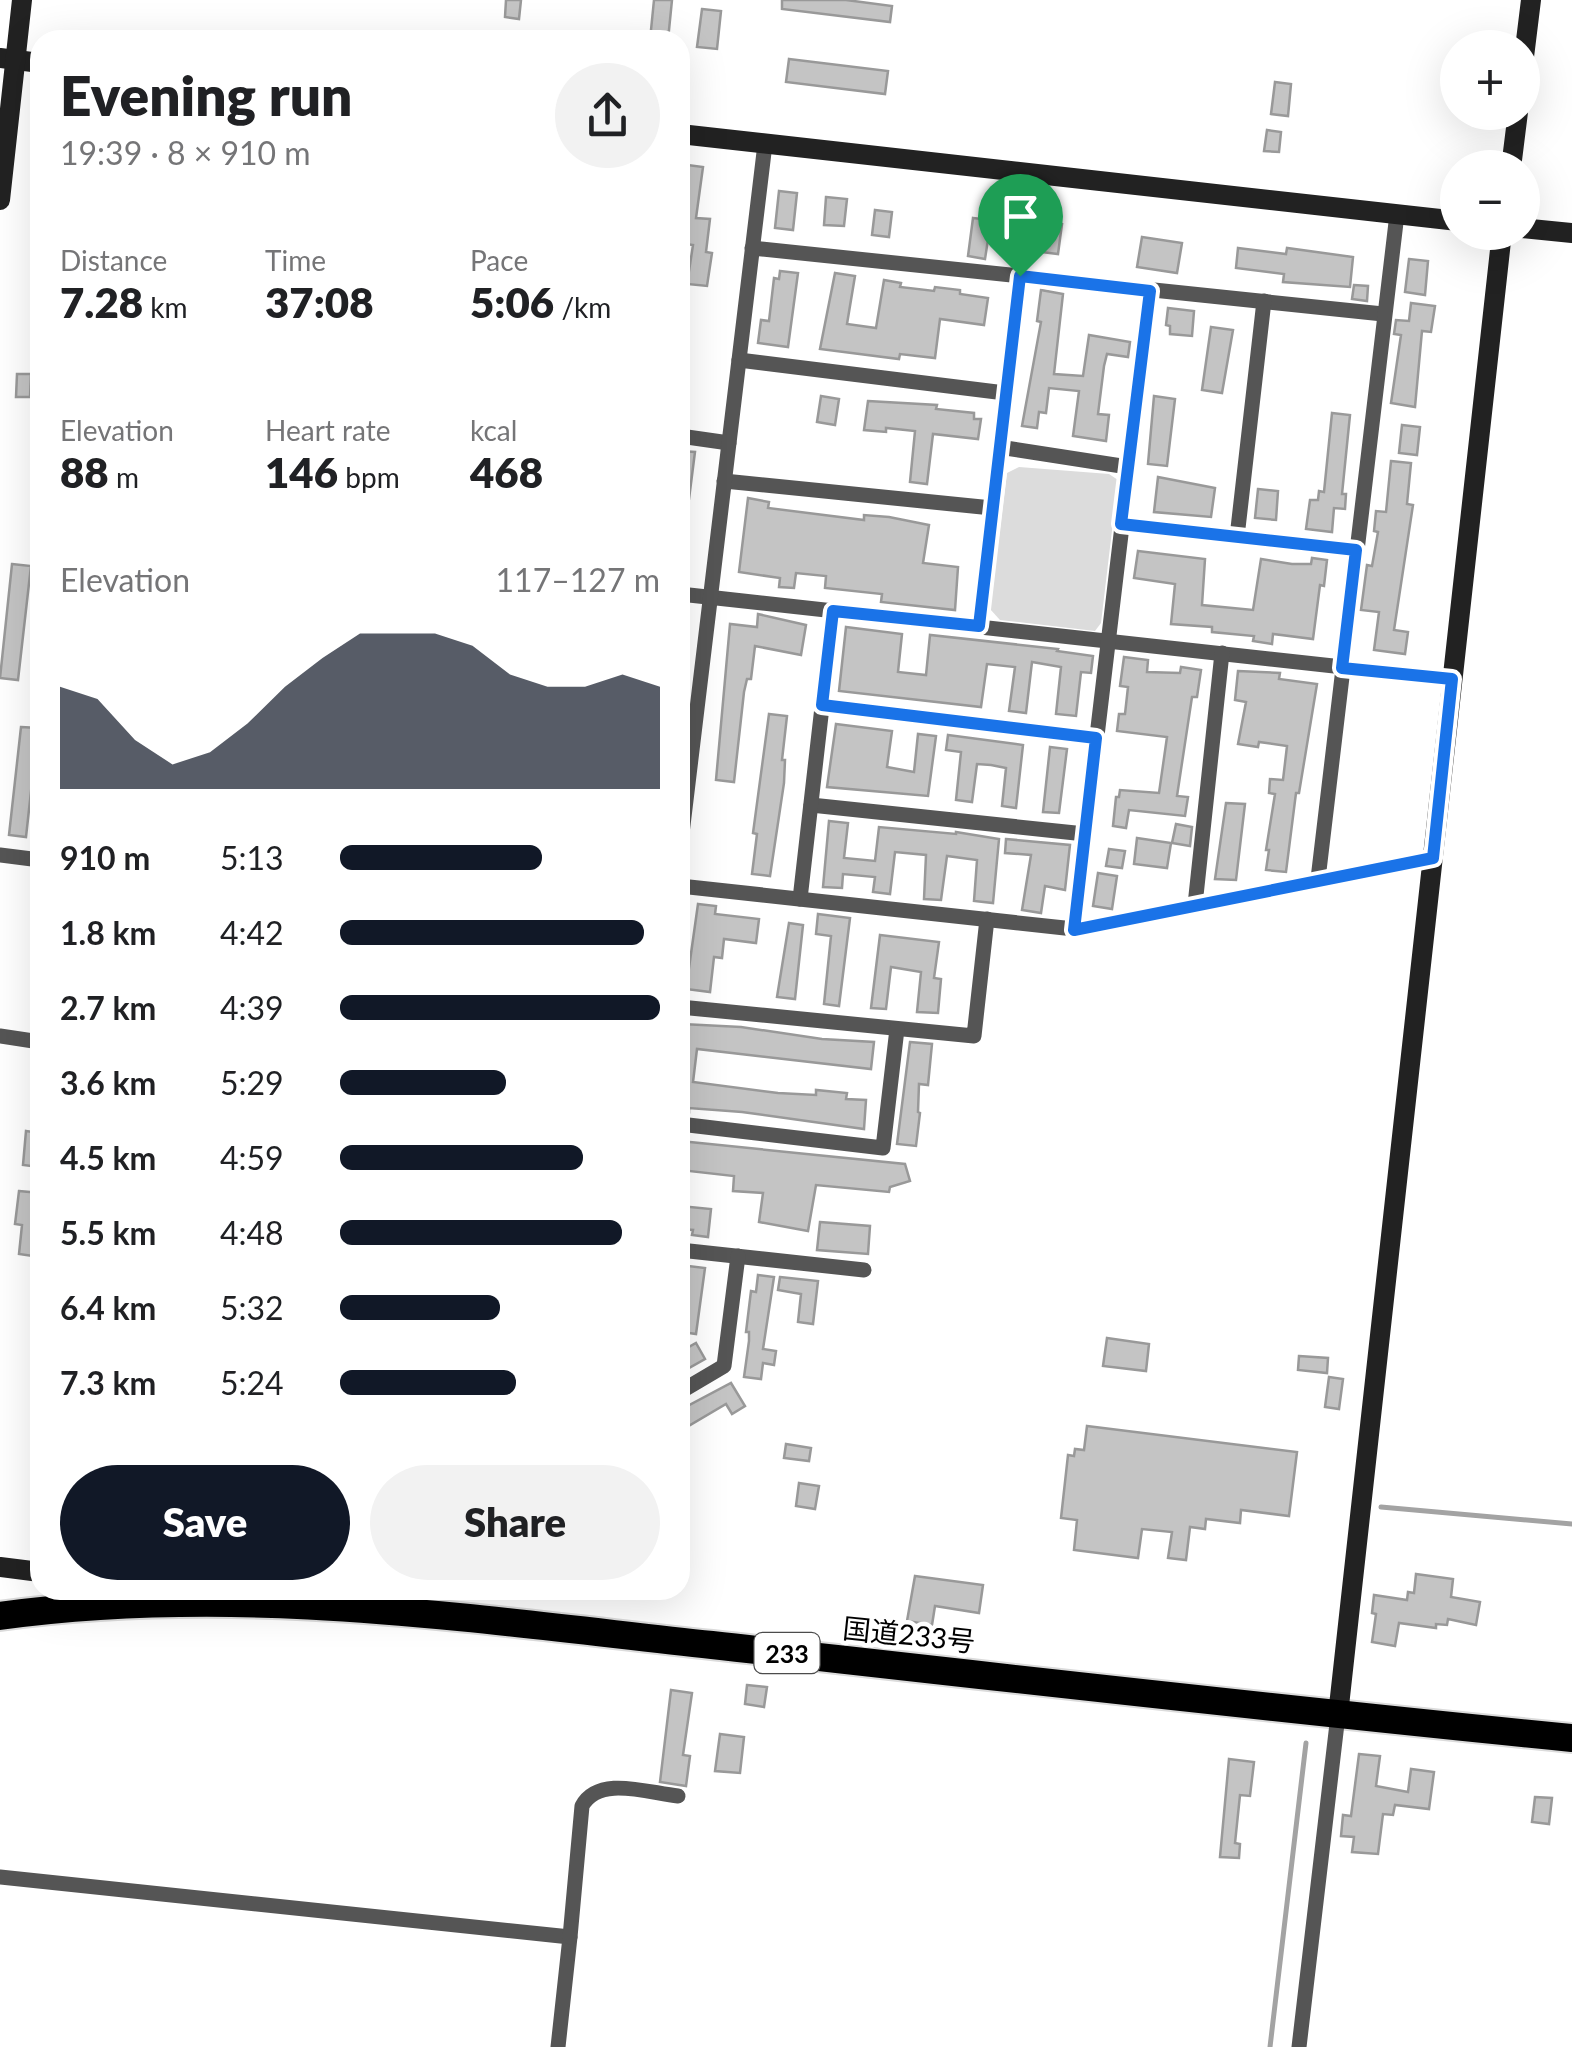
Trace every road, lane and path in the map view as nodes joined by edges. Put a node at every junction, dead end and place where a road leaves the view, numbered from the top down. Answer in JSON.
{"nodes":[{"id":1,"x":22,"y":0,"type":"edge"},
{"id":2,"x":1530,"y":0,"type":"edge"},
{"id":3,"x":1527,"y":30,"type":"edge"},
{"id":4,"x":8,"y":59,"type":"edge"},
{"id":5,"x":690,"y":135,"type":"edge"},
{"id":6,"x":765,"y":144,"type":"junction"},
{"id":7,"x":1032,"y":172,"type":"junction"},
{"id":8,"x":1,"y":188,"type":"edge"},
{"id":9,"x":0,"y":200,"type":"edge"},
{"id":10,"x":1397,"y":214,"type":"junction"},
{"id":11,"x":1440,"y":219,"type":"edge"},
{"id":12,"x":1540,"y":230,"type":"edge"},
{"id":13,"x":1572,"y":233,"type":"edge"},
{"id":14,"x":752,"y":248,"type":"junction"},
{"id":15,"x":1500,"y":250,"type":"edge"},
{"id":16,"x":1020,"y":276,"type":"junction"},
{"id":17,"x":1150,"y":291,"type":"junction"},
{"id":18,"x":1264,"y":301,"type":"junction"},
{"id":19,"x":1383,"y":314,"type":"junction"},
{"id":20,"x":739,"y":360,"type":"junction"},
{"id":21,"x":1005,"y":393,"type":"junction"},
{"id":22,"x":690,"y":437,"type":"edge"},
{"id":23,"x":729,"y":443,"type":"junction"},
{"id":24,"x":999,"y":447,"type":"junction"},
{"id":25,"x":1128,"y":466,"type":"junction"},
{"id":26,"x":724,"y":480,"type":"junction"},
{"id":27,"x":992,"y":508,"type":"junction"},
{"id":28,"x":1121,"y":524,"type":"junction"},
{"id":29,"x":1236,"y":536,"type":"junction"},
{"id":30,"x":1356,"y":550,"type":"junction"},
{"id":31,"x":690,"y":595,"type":"edge"},
{"id":32,"x":710,"y":598,"type":"junction"},
{"id":33,"x":833,"y":611,"type":"junction"},
{"id":34,"x":979,"y":626,"type":"junction"},
{"id":35,"x":1107,"y":641,"type":"junction"},
{"id":36,"x":1222,"y":653,"type":"junction"},
{"id":37,"x":1342,"y":668,"type":"junction"},
{"id":38,"x":1452,"y":679,"type":"junction"},
{"id":39,"x":822,"y":705,"type":"junction"},
{"id":40,"x":690,"y":713,"type":"edge"},
{"id":41,"x":1096,"y":738,"type":"junction"},
{"id":42,"x":810,"y":806,"type":"junction"},
{"id":43,"x":1085,"y":834,"type":"junction"},
{"id":44,"x":0,"y":855,"type":"edge"},
{"id":45,"x":1433,"y":858,"type":"junction"},
{"id":46,"x":30,"y":859,"type":"edge"},
{"id":47,"x":1318,"y":879,"type":"junction"},
{"id":48,"x":690,"y":887,"type":"edge"},
{"id":49,"x":800,"y":899,"type":"junction"},
{"id":50,"x":1195,"y":905,"type":"junction"},
{"id":51,"x":987,"y":919,"type":"junction"},
{"id":52,"x":1074,"y":930,"type":"junction"},
{"id":53,"x":690,"y":1008,"type":"edge"},
{"id":54,"x":896,"y":1029,"type":"junction"},
{"id":55,"x":0,"y":1036,"type":"edge"},
{"id":56,"x":30,"y":1040,"type":"edge"},
{"id":57,"x":690,"y":1125,"type":"edge"},
{"id":58,"x":690,"y":1251,"type":"edge"},
{"id":59,"x":738,"y":1256,"type":"junction"},
{"id":60,"x":864,"y":1270,"type":"dead end"},
{"id":61,"x":690,"y":1386,"type":"edge"},
{"id":62,"x":0,"y":1567,"type":"edge"},
{"id":63,"x":30,"y":1571,"type":"edge"},
{"id":64,"x":126,"y":1600,"type":"edge"},
{"id":65,"x":362,"y":1600,"type":"edge"},
{"id":66,"x":0,"y":1616,"type":"edge"},
{"id":67,"x":1338,"y":1715,"type":"junction"},
{"id":68,"x":1572,"y":1738,"type":"edge"},
{"id":69,"x":678,"y":1796,"type":"dead end"},
{"id":70,"x":0,"y":1877,"type":"edge"},
{"id":71,"x":570,"y":1936,"type":"junction"},
{"id":72,"x":558,"y":2047,"type":"edge"},
{"id":73,"x":1299,"y":2047,"type":"edge"}],
"edges":[{"from":1,"to":4,"type":"street"},
{"from":2,"to":3,"type":"street"},
{"from":4,"to":8,"type":"street"},
{"from":5,"to":6,"type":"street"},
{"from":6,"to":7,"type":"street"},
{"from":6,"to":14,"type":"street"},
{"from":7,"to":10,"type":"street"},
{"from":7,"to":16,"type":"street"},
{"from":8,"to":9,"type":"street"},
{"from":10,"to":11,"type":"street"},
{"from":10,"to":19,"type":"street"},
{"from":12,"to":13,"type":"street"},
{"from":14,"to":16,"type":"street"},
{"from":14,"to":20,"type":"street"},
{"from":15,"to":38,"type":"street"},
{"from":16,"to":17,"type":"street"},
{"from":16,"to":21,"type":"street"},
{"from":17,"to":18,"type":"street"},
{"from":17,"to":25,"type":"street"},
{"from":18,"to":19,"type":"street"},
{"from":18,"to":29,"type":"street"},
{"from":19,"to":30,"type":"street"},
{"from":20,"to":21,"type":"street"},
{"from":20,"to":23,"type":"street"},
{"from":21,"to":24,"type":"street"},
{"from":22,"to":23,"type":"street"},
{"from":23,"to":26,"type":"street"},
{"from":24,"to":25,"type":"street"},
{"from":24,"to":27,"type":"street"},
{"from":25,"to":28,"type":"street"},
{"from":26,"to":27,"type":"street"},
{"from":26,"to":32,"type":"street"},
{"from":27,"to":34,"type":"street"},
{"from":28,"to":29,"type":"street"},
{"from":28,"to":35,"type":"street"},
{"from":29,"to":30,"type":"street"},
{"from":30,"to":37,"type":"street"},
{"from":31,"to":32,"type":"street"},
{"from":32,"to":33,"type":"street"},
{"from":32,"to":40,"type":"street"},
{"from":33,"to":34,"type":"street"},
{"from":33,"to":39,"type":"street"},
{"from":34,"to":35,"type":"street"},
{"from":35,"to":36,"type":"street"},
{"from":35,"to":41,"type":"street"},
{"from":36,"to":37,"type":"street"},
{"from":36,"to":50,"type":"street"},
{"from":37,"to":38,"type":"street"},
{"from":37,"to":47,"type":"street"},
{"from":38,"to":45,"type":"street"},
{"from":39,"to":41,"type":"street"},
{"from":39,"to":42,"type":"street"},
{"from":41,"to":43,"type":"street"},
{"from":42,"to":43,"type":"street"},
{"from":42,"to":49,"type":"street"},
{"from":43,"to":52,"type":"street"},
{"from":44,"to":46,"type":"street"},
{"from":45,"to":47,"type":"street"},
{"from":45,"to":67,"type":"street"},
{"from":47,"to":50,"type":"street"},
{"from":48,"to":49,"type":"street"},
{"from":49,"to":51,"type":"street"},
{"from":50,"to":52,"type":"street"},
{"from":51,"to":52,"type":"street"},
{"from":51,"to":54,"type":"street"},
{"from":53,"to":54,"type":"street"},
{"from":54,"to":57,"type":"street"},
{"from":55,"to":56,"type":"street"},
{"from":58,"to":59,"type":"street"},
{"from":59,"to":60,"type":"street"},
{"from":59,"to":61,"type":"street"},
{"from":62,"to":63,"type":"street"},
{"from":64,"to":66,"type":"highway","name":"国道233号","number":"233"},
{"from":65,"to":67,"type":"highway","name":"国道233号","number":"233"},
{"from":67,"to":68,"type":"highway","name":"国道233号","number":"233"},
{"from":67,"to":73,"type":"street"},
{"from":69,"to":71,"type":"street"},
{"from":70,"to":71,"type":"street"},
{"from":71,"to":72,"type":"street"}]}
